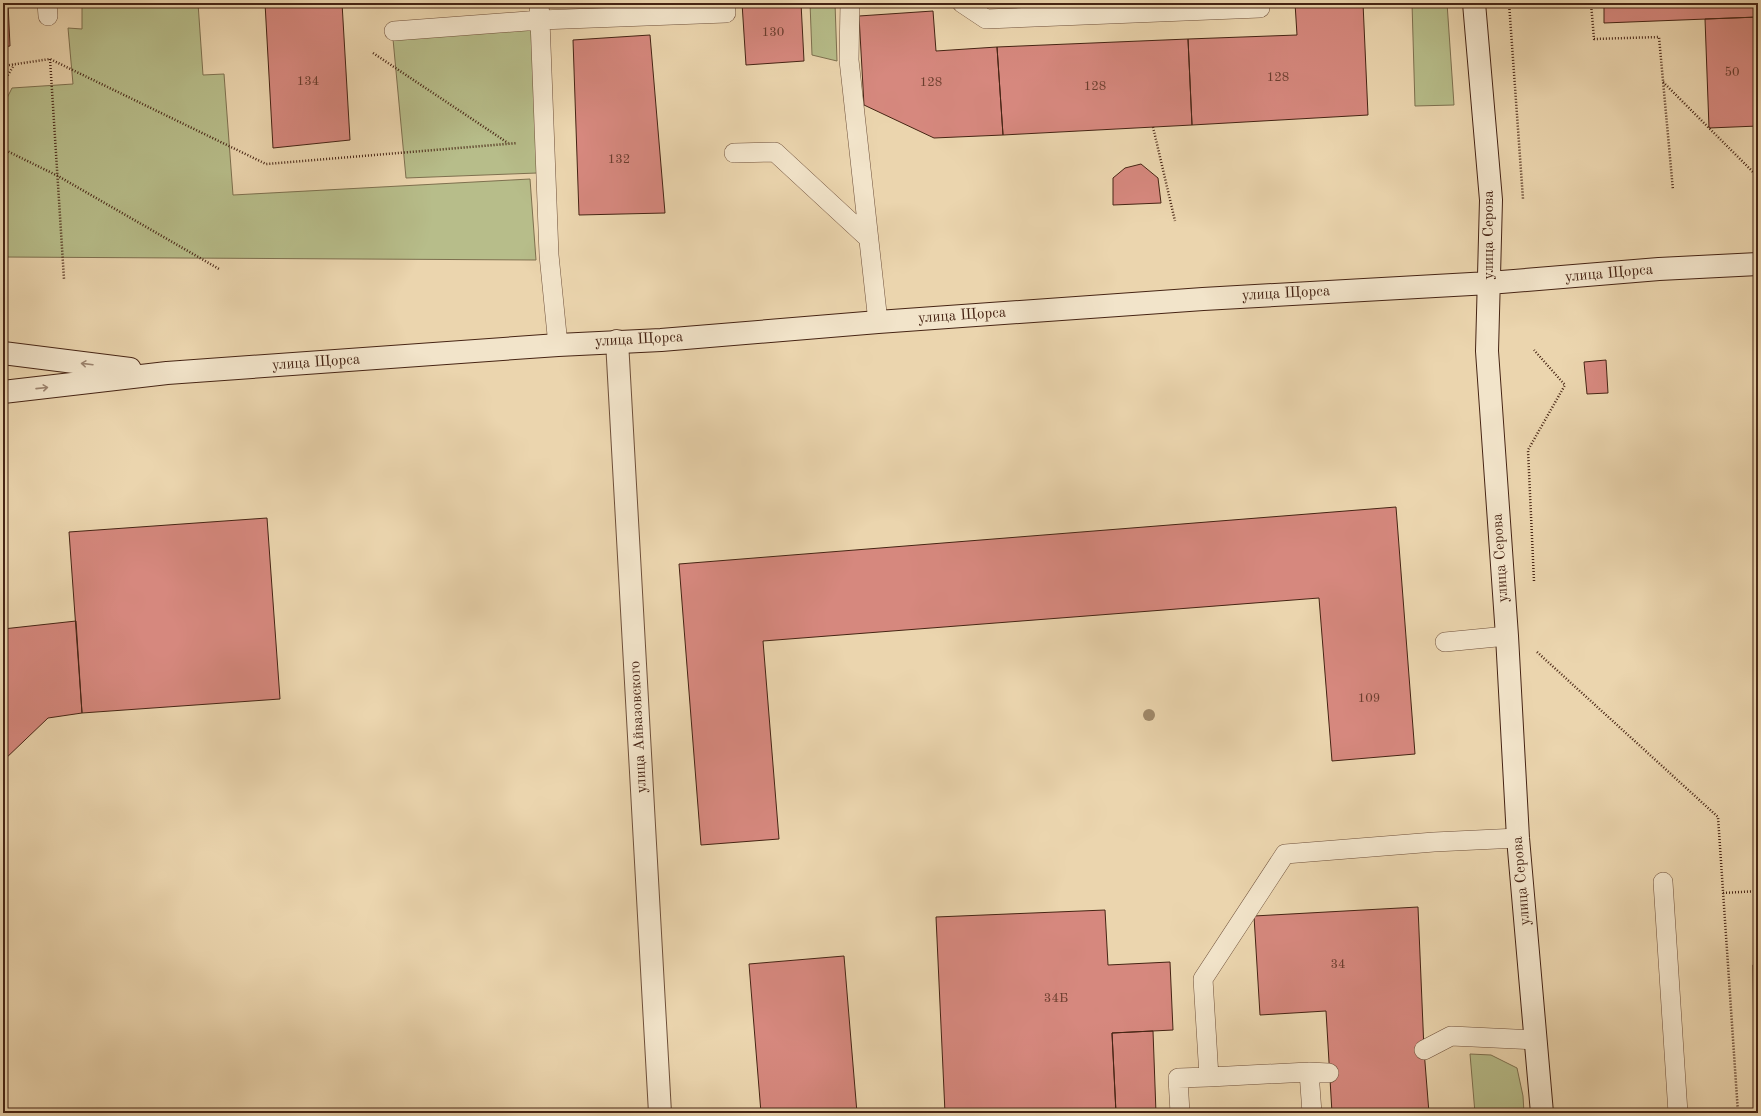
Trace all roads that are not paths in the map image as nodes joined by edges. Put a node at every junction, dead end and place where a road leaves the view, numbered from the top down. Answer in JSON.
{"nodes":[{"id":1,"x":725,"y":3,"type":"edge"},
{"id":2,"x":850,"y":3,"type":"edge"},
{"id":3,"x":962,"y":3,"type":"edge"},
{"id":4,"x":1260,"y":3,"type":"edge"},
{"id":5,"x":1474,"y":3,"type":"edge"},
{"id":6,"x":540,"y":12,"type":"edge"},
{"id":7,"x":394,"y":31,"type":"dead end"},
{"id":8,"x":734,"y":153,"type":"dead end"},
{"id":9,"x":868,"y":238,"type":"junction"},
{"id":10,"x":1758,"y":264,"type":"edge"},
{"id":11,"x":1489,"y":283,"type":"junction"},
{"id":12,"x":878,"y":322,"type":"junction"},
{"id":13,"x":617,"y":342,"type":"junction"},
{"id":14,"x":558,"y":345,"type":"junction"},
{"id":15,"x":3,"y":353,"type":"edge"},
{"id":16,"x":167,"y":373,"type":"junction"},
{"id":17,"x":3,"y":392,"type":"edge"},
{"id":18,"x":1507,"y":636,"type":"junction"},
{"id":19,"x":1445,"y":642,"type":"dead end"},
{"id":20,"x":1518,"y":838,"type":"junction"},
{"id":21,"x":1663,"y":882,"type":"dead end"},
{"id":22,"x":1535,"y":1040,"type":"junction"},
{"id":23,"x":1424,"y":1050,"type":"dead end"},
{"id":24,"x":1309,"y":1072,"type":"junction"},
{"id":25,"x":1329,"y":1073,"type":"dead end"},
{"id":26,"x":1209,"y":1077,"type":"junction"},
{"id":27,"x":660,"y":1113,"type":"edge"},
{"id":28,"x":1180,"y":1113,"type":"edge"},
{"id":29,"x":1312,"y":1113,"type":"edge"},
{"id":30,"x":1542,"y":1113,"type":"edge"},
{"id":31,"x":1678,"y":1113,"type":"edge"}],
"edges":[{"from":1,"to":6,"type":"lane"},
{"from":2,"to":9,"type":"lane"},
{"from":3,"to":4,"type":"lane"},
{"from":5,"to":11,"type":"main road","name":"улица Серова"},
{"from":6,"to":7,"type":"lane"},
{"from":6,"to":14,"type":"lane"},
{"from":8,"to":9,"type":"lane"},
{"from":9,"to":12,"type":"lane"},
{"from":10,"to":11,"type":"main road","name":"улица Щорса"},
{"from":11,"to":12,"type":"main road","name":"улица Щорса"},
{"from":11,"to":18,"type":"main road","name":"улица Серова"},
{"from":12,"to":13,"type":"main road","name":"улица Щорса"},
{"from":13,"to":14,"type":"main road","name":"улица Щорса"},
{"from":13,"to":27,"type":"main road","name":"улица Айвазовского"},
{"from":14,"to":16,"type":"main road","name":"улица Щорса"},
{"from":16,"to":15,"type":"main road","name":"улица Щорса","one_way":true},
{"from":17,"to":16,"type":"main road","name":"улица Щорса","one_way":true},
{"from":18,"to":19,"type":"lane"},
{"from":18,"to":20,"type":"main road","name":"улица Серова"},
{"from":20,"to":22,"type":"main road","name":"улица Серова"},
{"from":20,"to":26,"type":"lane"},
{"from":21,"to":31,"type":"lane"},
{"from":22,"to":23,"type":"lane"},
{"from":22,"to":30,"type":"main road","name":"улица Серова"},
{"from":24,"to":25,"type":"lane"},
{"from":24,"to":26,"type":"lane"},
{"from":24,"to":29,"type":"lane"},
{"from":26,"to":28,"type":"lane"}]}
